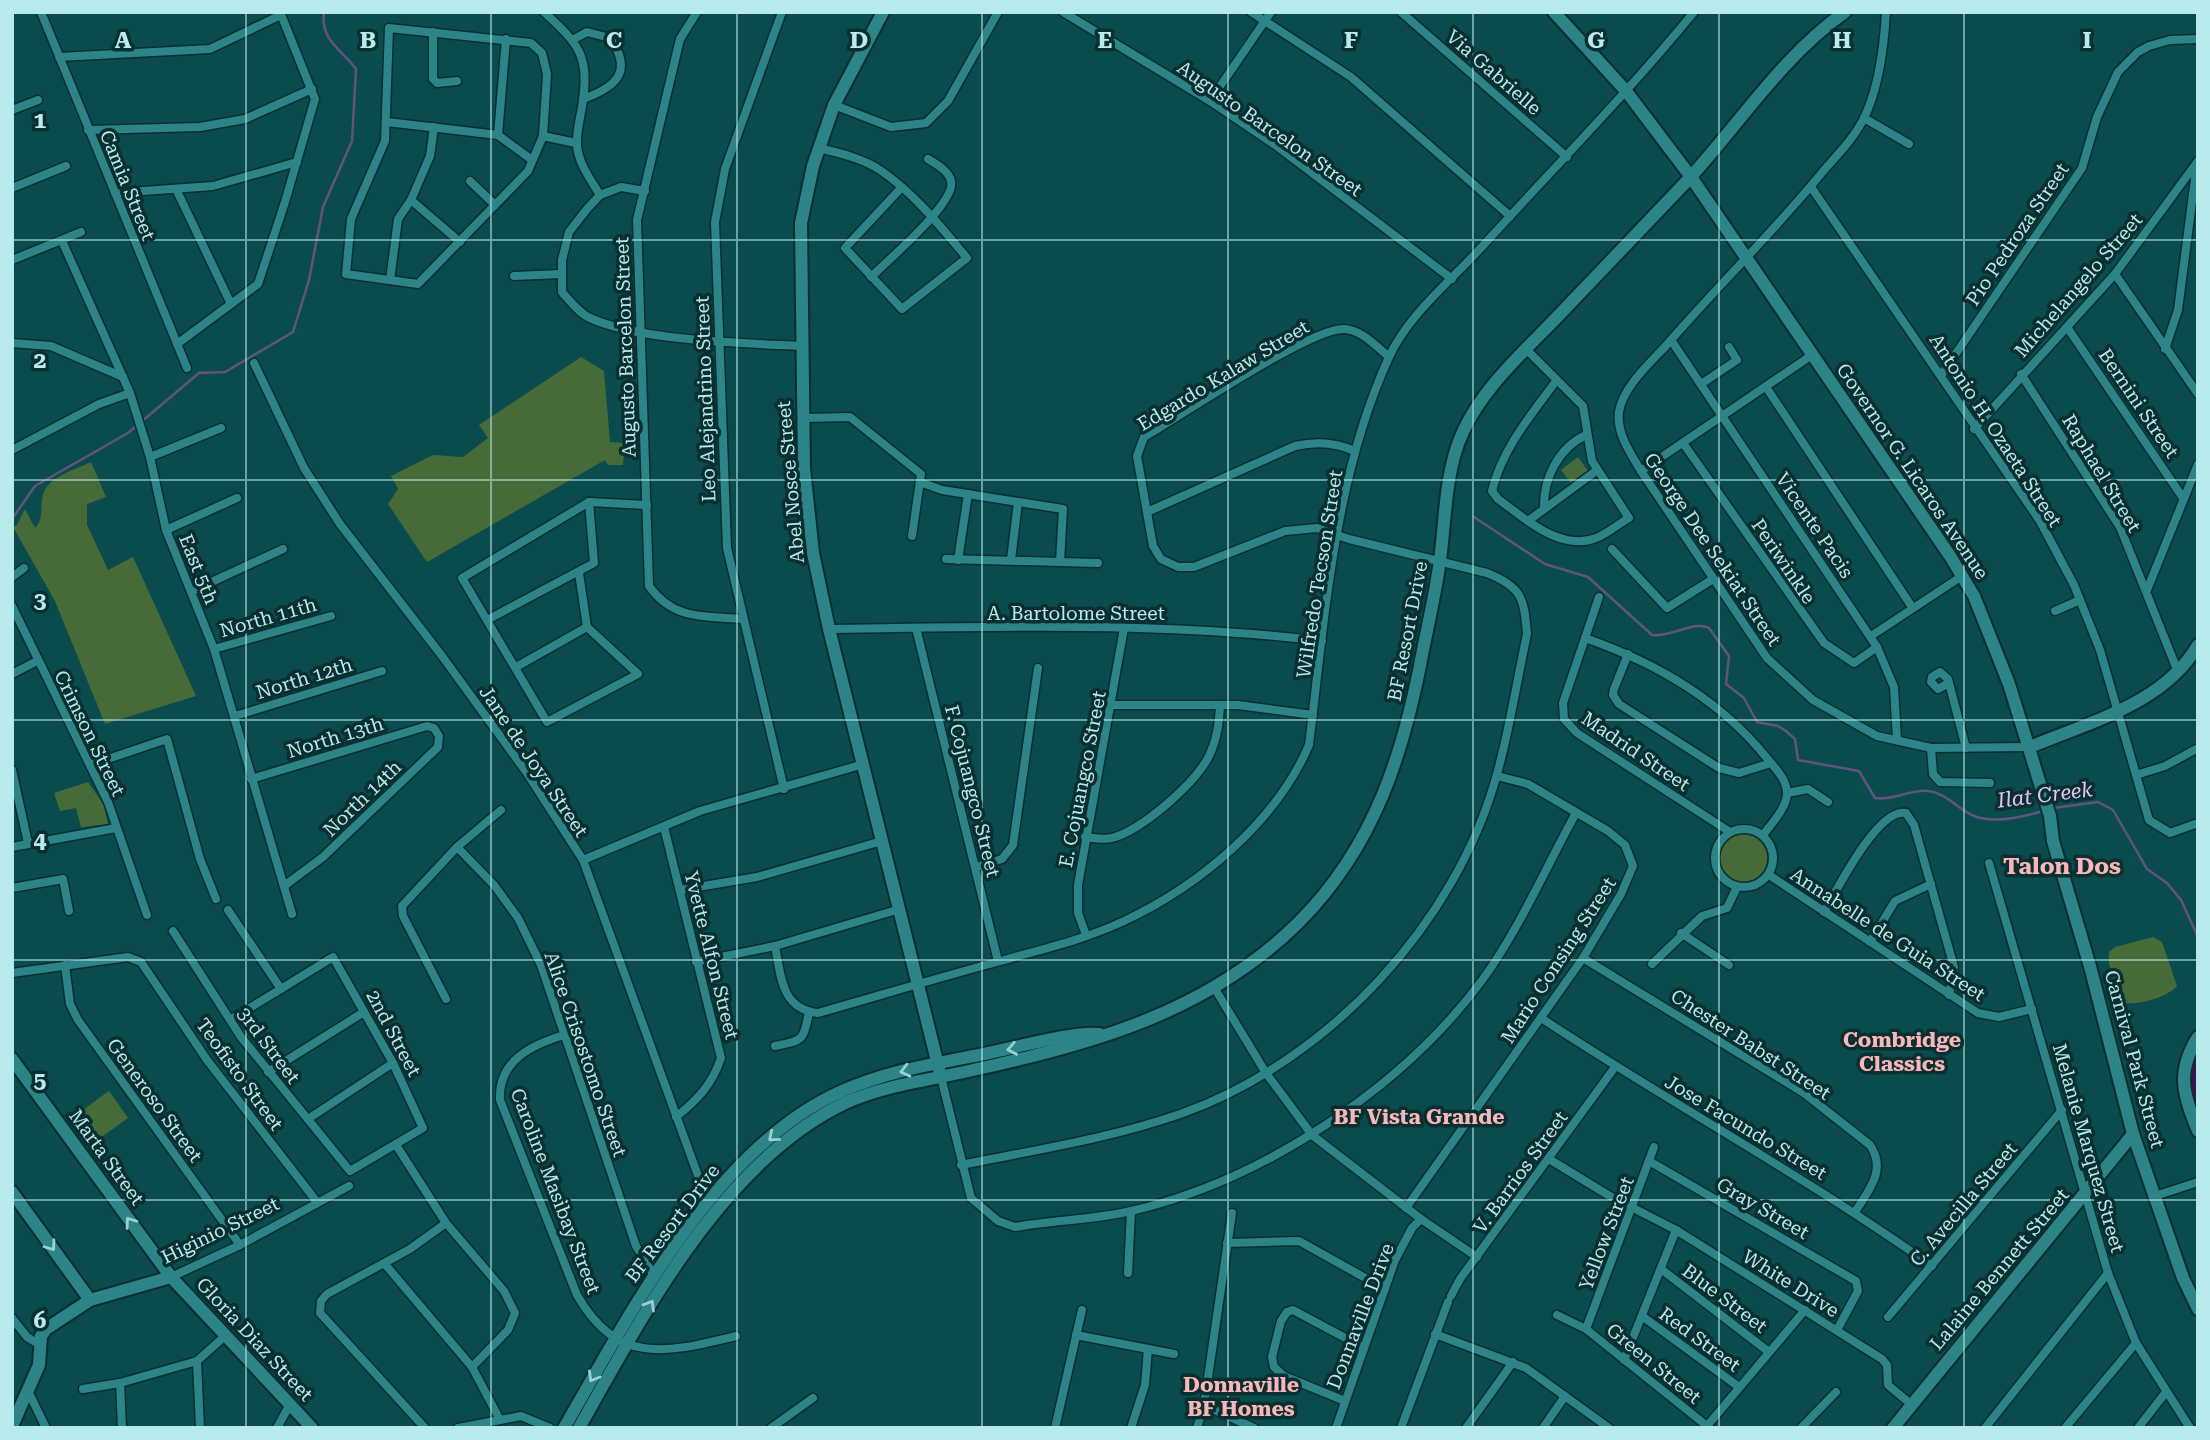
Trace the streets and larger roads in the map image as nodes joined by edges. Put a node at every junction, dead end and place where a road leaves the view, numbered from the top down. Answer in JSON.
{"nodes":[{"id":1,"x":41,"y":12,"type":"edge"},
{"id":2,"x":544,"y":12,"type":"edge"},
{"id":3,"x":697,"y":12,"type":"edge"},
{"id":4,"x":782,"y":12,"type":"edge"},
{"id":5,"x":883,"y":12,"type":"edge"},
{"id":6,"x":998,"y":12,"type":"edge"},
{"id":7,"x":1063,"y":12,"type":"edge"},
{"id":8,"x":1251,"y":12,"type":"edge"},
{"id":9,"x":1271,"y":12,"type":"edge"},
{"id":10,"x":1401,"y":12,"type":"edge"},
{"id":11,"x":1554,"y":12,"type":"edge"},
{"id":12,"x":1694,"y":12,"type":"edge"},
{"id":13,"x":1845,"y":12,"type":"edge"},
{"id":14,"x":1886,"y":12,"type":"edge"},
{"id":15,"x":280,"y":14,"type":"edge"},
{"id":16,"x":1265,"y":21,"type":"junction"},
{"id":17,"x":433,"y":32,"type":"junction"},
{"id":18,"x":506,"y":39,"type":"junction"},
{"id":19,"x":574,"y":39,"type":"junction"},
{"id":20,"x":2198,"y":39,"type":"edge"},
{"id":21,"x":59,"y":57,"type":"junction"},
{"id":22,"x":457,"y":81,"type":"dead end"},
{"id":23,"x":312,"y":89,"type":"junction"},
{"id":24,"x":1626,"y":91,"type":"junction"},
{"id":25,"x":583,"y":99,"type":"junction"},
{"id":26,"x":38,"y":100,"type":"dead end"},
{"id":27,"x":1210,"y":101,"type":"junction"},
{"id":28,"x":834,"y":105,"type":"junction"},
{"id":29,"x":12,"y":110,"type":"edge"},
{"id":30,"x":1864,"y":118,"type":"junction"},
{"id":31,"x":387,"y":122,"type":"junction"},
{"id":32,"x":434,"y":127,"type":"junction"},
{"id":33,"x":89,"y":130,"type":"junction"},
{"id":34,"x":498,"y":135,"type":"junction"},
{"id":35,"x":543,"y":136,"type":"junction"},
{"id":36,"x":576,"y":143,"type":"junction"},
{"id":37,"x":1909,"y":144,"type":"dead end"},
{"id":38,"x":819,"y":148,"type":"junction"},
{"id":39,"x":1567,"y":157,"type":"junction"},
{"id":40,"x":928,"y":159,"type":"dead end"},
{"id":41,"x":2198,"y":159,"type":"edge"},
{"id":42,"x":532,"y":160,"type":"junction"},
{"id":43,"x":297,"y":162,"type":"junction"},
{"id":44,"x":66,"y":166,"type":"dead end"},
{"id":45,"x":1691,"y":177,"type":"junction"},
{"id":46,"x":470,"y":181,"type":"dead end"},
{"id":47,"x":1811,"y":187,"type":"junction"},
{"id":48,"x":12,"y":188,"type":"edge"},
{"id":49,"x":901,"y":188,"type":"junction"},
{"id":50,"x":176,"y":189,"type":"junction"},
{"id":51,"x":645,"y":191,"type":"junction"},
{"id":52,"x":115,"y":193,"type":"junction"},
{"id":53,"x":600,"y":195,"type":"junction"},
{"id":54,"x":411,"y":200,"type":"junction"},
{"id":55,"x":495,"y":205,"type":"junction"},
{"id":56,"x":932,"y":216,"type":"junction"},
{"id":57,"x":1510,"y":216,"type":"junction"},
{"id":58,"x":81,"y":232,"type":"dead end"},
{"id":59,"x":62,"y":241,"type":"junction"},
{"id":60,"x":460,"y":242,"type":"junction"},
{"id":61,"x":1744,"y":258,"type":"junction"},
{"id":62,"x":12,"y":260,"type":"edge"},
{"id":63,"x":561,"y":274,"type":"junction"},
{"id":64,"x":2115,"y":274,"type":"junction"},
{"id":65,"x":514,"y":276,"type":"dead end"},
{"id":66,"x":871,"y":277,"type":"junction"},
{"id":67,"x":1452,"y":279,"type":"junction"},
{"id":68,"x":390,"y":280,"type":"junction"},
{"id":69,"x":231,"y":304,"type":"junction"},
{"id":70,"x":2067,"y":327,"type":"junction"},
{"id":71,"x":640,"y":333,"type":"junction"},
{"id":72,"x":719,"y":340,"type":"junction"},
{"id":73,"x":1671,"y":340,"type":"junction"},
{"id":74,"x":12,"y":343,"type":"edge"},
{"id":75,"x":177,"y":344,"type":"junction"},
{"id":76,"x":801,"y":346,"type":"junction"},
{"id":77,"x":1729,"y":347,"type":"dead end"},
{"id":78,"x":1526,"y":349,"type":"junction"},
{"id":79,"x":2165,"y":349,"type":"junction"},
{"id":80,"x":1812,"y":355,"type":"junction"},
{"id":81,"x":1389,"y":356,"type":"junction"},
{"id":82,"x":254,"y":363,"type":"dead end"},
{"id":83,"x":187,"y":368,"type":"dead end"},
{"id":84,"x":1942,"y":374,"type":"junction"},
{"id":85,"x":2021,"y":374,"type":"junction"},
{"id":86,"x":123,"y":377,"type":"junction"},
{"id":87,"x":1556,"y":381,"type":"junction"},
{"id":88,"x":1702,"y":384,"type":"junction"},
{"id":89,"x":1766,"y":387,"type":"junction"},
{"id":90,"x":130,"y":393,"type":"junction"},
{"id":91,"x":2198,"y":394,"type":"edge"},
{"id":92,"x":1724,"y":416,"type":"junction"},
{"id":93,"x":803,"y":418,"type":"junction"},
{"id":94,"x":221,"y":428,"type":"dead end"},
{"id":95,"x":1974,"y":429,"type":"junction"},
{"id":96,"x":1586,"y":435,"type":"junction"},
{"id":97,"x":1683,"y":443,"type":"junction"},
{"id":98,"x":12,"y":450,"type":"edge"},
{"id":99,"x":1354,"y":451,"type":"junction"},
{"id":100,"x":150,"y":457,"type":"junction"},
{"id":101,"x":2198,"y":464,"type":"edge"},
{"id":102,"x":1596,"y":471,"type":"junction"},
{"id":103,"x":1641,"y":471,"type":"junction"},
{"id":104,"x":920,"y":482,"type":"junction"},
{"id":105,"x":968,"y":494,"type":"junction"},
{"id":106,"x":237,"y":498,"type":"dead end"},
{"id":107,"x":2183,"y":498,"type":"junction"},
{"id":108,"x":589,"y":502,"type":"junction"},
{"id":109,"x":1018,"y":502,"type":"junction"},
{"id":110,"x":647,"y":505,"type":"junction"},
{"id":111,"x":1544,"y":509,"type":"junction"},
{"id":112,"x":1147,"y":512,"type":"junction"},
{"id":113,"x":1528,"y":521,"type":"junction"},
{"id":114,"x":166,"y":530,"type":"junction"},
{"id":115,"x":1337,"y":535,"type":"junction"},
{"id":116,"x":912,"y":536,"type":"dead end"},
{"id":117,"x":283,"y":549,"type":"dead end"},
{"id":118,"x":1612,"y":549,"type":"dead end"},
{"id":119,"x":946,"y":559,"type":"dead end"},
{"id":120,"x":958,"y":560,"type":"junction"},
{"id":121,"x":1010,"y":561,"type":"junction"},
{"id":122,"x":1060,"y":562,"type":"junction"},
{"id":123,"x":1098,"y":563,"type":"dead end"},
{"id":124,"x":1440,"y":563,"type":"junction"},
{"id":125,"x":24,"y":569,"type":"dead end"},
{"id":126,"x":579,"y":573,"type":"junction"},
{"id":127,"x":1962,"y":576,"type":"junction"},
{"id":128,"x":12,"y":577,"type":"edge"},
{"id":129,"x":1713,"y":579,"type":"junction"},
{"id":130,"x":2147,"y":590,"type":"junction"},
{"id":131,"x":191,"y":592,"type":"junction"},
{"id":132,"x":1599,"y":597,"type":"dead end"},
{"id":133,"x":2080,"y":600,"type":"junction"},
{"id":134,"x":12,"y":606,"type":"edge"},
{"id":135,"x":1913,"y":607,"type":"junction"},
{"id":136,"x":2055,"y":611,"type":"dead end"},
{"id":137,"x":331,"y":615,"type":"dead end"},
{"id":138,"x":742,"y":619,"type":"junction"},
{"id":139,"x":487,"y":620,"type":"junction"},
{"id":140,"x":587,"y":627,"type":"junction"},
{"id":141,"x":916,"y":628,"type":"junction"},
{"id":142,"x":1124,"y":628,"type":"junction"},
{"id":143,"x":828,"y":629,"type":"junction"},
{"id":144,"x":1871,"y":636,"type":"junction"},
{"id":145,"x":1585,"y":638,"type":"junction"},
{"id":146,"x":1322,"y":641,"type":"junction"},
{"id":147,"x":2198,"y":645,"type":"edge"},
{"id":148,"x":1877,"y":648,"type":"junction"},
{"id":149,"x":214,"y":649,"type":"junction"},
{"id":150,"x":1628,"y":654,"type":"junction"},
{"id":151,"x":37,"y":660,"type":"junction"},
{"id":152,"x":516,"y":667,"type":"junction"},
{"id":153,"x":1038,"y":668,"type":"dead end"},
{"id":154,"x":382,"y":671,"type":"dead end"},
{"id":155,"x":2178,"y":672,"type":"junction"},
{"id":156,"x":12,"y":674,"type":"edge"},
{"id":157,"x":1947,"y":684,"type":"dead end"},
{"id":158,"x":1113,"y":705,"type":"junction"},
{"id":159,"x":1220,"y":705,"type":"junction"},
{"id":160,"x":2118,"y":709,"type":"junction"},
{"id":161,"x":1313,"y":715,"type":"junction"},
{"id":162,"x":235,"y":716,"type":"junction"},
{"id":163,"x":428,"y":726,"type":"joint"},
{"id":164,"x":1897,"y":740,"type":"junction"},
{"id":165,"x":2030,"y":747,"type":"junction"},
{"id":166,"x":1931,"y":748,"type":"junction"},
{"id":167,"x":1966,"y":748,"type":"junction"},
{"id":168,"x":2198,"y":748,"type":"edge"},
{"id":169,"x":1771,"y":763,"type":"junction"},
{"id":170,"x":864,"y":764,"type":"junction"},
{"id":171,"x":90,"y":765,"type":"junction"},
{"id":172,"x":13,"y":770,"type":"edge"},
{"id":173,"x":2136,"y":775,"type":"junction"},
{"id":174,"x":1497,"y":776,"type":"junction"},
{"id":175,"x":251,"y":779,"type":"junction"},
{"id":176,"x":1990,"y":783,"type":"dead end"},
{"id":177,"x":785,"y":789,"type":"junction"},
{"id":178,"x":1787,"y":793,"type":"junction"},
{"id":179,"x":1828,"y":802,"type":"dead end"},
{"id":180,"x":2048,"y":809,"type":"joint"},
{"id":181,"x":501,"y":810,"type":"dead end"},
{"id":182,"x":1576,"y":813,"type":"junction"},
{"id":183,"x":2198,"y":823,"type":"edge"},
{"id":184,"x":664,"y":827,"type":"junction"},
{"id":185,"x":116,"y":828,"type":"junction"},
{"id":186,"x":1730,"y":832,"type":"junction"},
{"id":187,"x":1763,"y":835,"type":"junction"},
{"id":188,"x":1085,"y":837,"type":"junction"},
{"id":189,"x":882,"y":841,"type":"junction"},
{"id":190,"x":28,"y":844,"type":"junction"},
{"id":191,"x":12,"y":846,"type":"edge"},
{"id":192,"x":457,"y":847,"type":"junction"},
{"id":193,"x":583,"y":860,"type":"junction"},
{"id":194,"x":1989,"y":863,"type":"dead end"},
{"id":195,"x":976,"y":867,"type":"junction"},
{"id":196,"x":1769,"y":875,"type":"junction"},
{"id":197,"x":1931,"y":884,"type":"junction"},
{"id":198,"x":284,"y":886,"type":"junction"},
{"id":199,"x":1737,"y":887,"type":"junction"},
{"id":200,"x":12,"y":888,"type":"edge"},
{"id":201,"x":680,"y":890,"type":"junction"},
{"id":202,"x":216,"y":899,"type":"dead end"},
{"id":203,"x":900,"y":909,"type":"junction"},
{"id":204,"x":228,"y":910,"type":"dead end"},
{"id":205,"x":69,"y":911,"type":"dead end"},
{"id":206,"x":1824,"y":912,"type":"junction"},
{"id":207,"x":292,"y":914,"type":"dead end"},
{"id":208,"x":147,"y":915,"type":"dead end"},
{"id":209,"x":173,"y":931,"type":"dead end"},
{"id":210,"x":1681,"y":933,"type":"junction"},
{"id":211,"x":1086,"y":935,"type":"junction"},
{"id":212,"x":1870,"y":942,"type":"junction"},
{"id":213,"x":775,"y":946,"type":"junction"},
{"id":214,"x":1583,"y":958,"type":"junction"},
{"id":215,"x":998,"y":961,"type":"junction"},
{"id":216,"x":696,"y":962,"type":"junction"},
{"id":217,"x":1652,"y":964,"type":"dead end"},
{"id":218,"x":65,"y":965,"type":"junction"},
{"id":219,"x":1729,"y":965,"type":"dead end"},
{"id":220,"x":12,"y":973,"type":"edge"},
{"id":221,"x":918,"y":985,"type":"junction"},
{"id":222,"x":281,"y":989,"type":"junction"},
{"id":223,"x":1215,"y":989,"type":"junction"},
{"id":224,"x":1949,"y":995,"type":"junction"},
{"id":225,"x":446,"y":999,"type":"dead end"},
{"id":226,"x":2032,"y":1009,"type":"junction"},
{"id":227,"x":364,"y":1012,"type":"junction"},
{"id":228,"x":809,"y":1012,"type":"junction"},
{"id":229,"x":1541,"y":1018,"type":"junction"},
{"id":230,"x":230,"y":1020,"type":"junction"},
{"id":231,"x":564,"y":1035,"type":"junction"},
{"id":232,"x":1103,"y":1035,"type":"junction"},
{"id":233,"x":2198,"y":1037,"type":"edge"},
{"id":234,"x":775,"y":1046,"type":"dead end"},
{"id":235,"x":12,"y":1059,"type":"edge"},
{"id":236,"x":393,"y":1063,"type":"junction"},
{"id":237,"x":936,"y":1063,"type":"junction"},
{"id":238,"x":1615,"y":1067,"type":"junction"},
{"id":239,"x":268,"y":1072,"type":"junction"},
{"id":240,"x":1266,"y":1073,"type":"junction"},
{"id":241,"x":940,"y":1077,"type":"junction"},
{"id":242,"x":2062,"y":1110,"type":"junction"},
{"id":243,"x":676,"y":1117,"type":"junction"},
{"id":244,"x":308,"y":1119,"type":"junction"},
{"id":245,"x":2198,"y":1131,"type":"edge"},
{"id":246,"x":2133,"y":1134,"type":"junction"},
{"id":247,"x":1312,"y":1135,"type":"junction"},
{"id":248,"x":396,"y":1145,"type":"junction"},
{"id":249,"x":1654,"y":1147,"type":"dead end"},
{"id":250,"x":1549,"y":1159,"type":"junction"},
{"id":251,"x":1649,"y":1161,"type":"junction"},
{"id":252,"x":961,"y":1165,"type":"junction"},
{"id":253,"x":2198,"y":1182,"type":"edge"},
{"id":254,"x":349,"y":1186,"type":"dead end"},
{"id":255,"x":12,"y":1192,"type":"edge"},
{"id":256,"x":2085,"y":1195,"type":"junction"},
{"id":257,"x":2155,"y":1196,"type":"junction"},
{"id":258,"x":317,"y":1202,"type":"junction"},
{"id":259,"x":708,"y":1203,"type":"junction"},
{"id":260,"x":1633,"y":1205,"type":"junction"},
{"id":261,"x":1406,"y":1208,"type":"junction"},
{"id":262,"x":1131,"y":1211,"type":"junction"},
{"id":263,"x":1855,"y":1212,"type":"junction"},
{"id":264,"x":1232,"y":1213,"type":"dead end"},
{"id":265,"x":713,"y":1215,"type":"junction"},
{"id":266,"x":1421,"y":1219,"type":"junction"},
{"id":267,"x":446,"y":1223,"type":"junction"},
{"id":268,"x":1676,"y":1230,"type":"junction"},
{"id":269,"x":1227,"y":1243,"type":"junction"},
{"id":270,"x":240,"y":1245,"type":"junction"},
{"id":271,"x":1477,"y":1258,"type":"junction"},
{"id":272,"x":384,"y":1263,"type":"junction"},
{"id":273,"x":1932,"y":1266,"type":"junction"},
{"id":274,"x":1661,"y":1269,"type":"junction"},
{"id":275,"x":1128,"y":1273,"type":"dead end"},
{"id":276,"x":2108,"y":1273,"type":"junction"},
{"id":277,"x":171,"y":1277,"type":"junction"},
{"id":278,"x":658,"y":1280,"type":"junction"},
{"id":279,"x":1385,"y":1289,"type":"junction"},
{"id":280,"x":90,"y":1300,"type":"junction"},
{"id":281,"x":2198,"y":1309,"type":"edge"},
{"id":282,"x":1082,"y":1310,"type":"dead end"},
{"id":283,"x":1805,"y":1310,"type":"junction"},
{"id":284,"x":1557,"y":1315,"type":"dead end"},
{"id":285,"x":1642,"y":1316,"type":"junction"},
{"id":286,"x":1888,"y":1317,"type":"dead end"},
{"id":287,"x":12,"y":1318,"type":"edge"},
{"id":288,"x":1586,"y":1329,"type":"junction"},
{"id":289,"x":1837,"y":1330,"type":"junction"},
{"id":290,"x":1435,"y":1334,"type":"junction"},
{"id":291,"x":1076,"y":1335,"type":"junction"},
{"id":292,"x":225,"y":1336,"type":"junction"},
{"id":293,"x":736,"y":1336,"type":"dead end"},
{"id":294,"x":621,"y":1341,"type":"junction"},
{"id":295,"x":2136,"y":1343,"type":"junction"},
{"id":296,"x":40,"y":1345,"type":"junction"},
{"id":297,"x":1364,"y":1348,"type":"junction"},
{"id":298,"x":1147,"y":1349,"type":"junction"},
{"id":299,"x":1769,"y":1352,"type":"junction"},
{"id":300,"x":1174,"y":1354,"type":"dead end"},
{"id":301,"x":1624,"y":1360,"type":"junction"},
{"id":302,"x":197,"y":1361,"type":"junction"},
{"id":303,"x":1513,"y":1362,"type":"junction"},
{"id":304,"x":472,"y":1367,"type":"junction"},
{"id":305,"x":120,"y":1383,"type":"junction"},
{"id":306,"x":1739,"y":1387,"type":"junction"},
{"id":307,"x":83,"y":1390,"type":"dead end"},
{"id":308,"x":28,"y":1391,"type":"junction"},
{"id":309,"x":1836,"y":1392,"type":"dead end"},
{"id":310,"x":2166,"y":1392,"type":"junction"},
{"id":311,"x":1565,"y":1396,"type":"junction"},
{"id":312,"x":813,"y":1398,"type":"dead end"},
{"id":313,"x":1345,"y":1401,"type":"junction"},
{"id":314,"x":290,"y":1404,"type":"junction"},
{"id":315,"x":1204,"y":1405,"type":"junction"},
{"id":316,"x":1912,"y":1405,"type":"junction"},
{"id":317,"x":499,"y":1418,"type":"junction"},
{"id":318,"x":12,"y":1426,"type":"edge"},
{"id":319,"x":775,"y":1427,"type":"edge"},
{"id":320,"x":46,"y":1428,"type":"edge"},
{"id":321,"x":122,"y":1428,"type":"edge"},
{"id":322,"x":200,"y":1428,"type":"edge"},
{"id":323,"x":277,"y":1428,"type":"edge"},
{"id":324,"x":312,"y":1428,"type":"edge"},
{"id":325,"x":425,"y":1428,"type":"edge"},
{"id":326,"x":458,"y":1428,"type":"edge"},
{"id":327,"x":550,"y":1428,"type":"edge"},
{"id":328,"x":564,"y":1428,"type":"edge"},
{"id":329,"x":579,"y":1428,"type":"edge"},
{"id":330,"x":1055,"y":1428,"type":"edge"},
{"id":331,"x":1131,"y":1428,"type":"edge"},
{"id":332,"x":1197,"y":1428,"type":"edge"},
{"id":333,"x":1254,"y":1428,"type":"edge"},
{"id":334,"x":1336,"y":1428,"type":"edge"},
{"id":335,"x":1401,"y":1428,"type":"edge"},
{"id":336,"x":1466,"y":1428,"type":"edge"},
{"id":337,"x":1543,"y":1428,"type":"edge"},
{"id":338,"x":1609,"y":1428,"type":"edge"},
{"id":339,"x":1801,"y":1428,"type":"edge"},
{"id":340,"x":1893,"y":1428,"type":"edge"},
{"id":341,"x":1985,"y":1428,"type":"edge"},
{"id":342,"x":2065,"y":1428,"type":"edge"},
{"id":343,"x":2138,"y":1428,"type":"edge"},
{"id":344,"x":2190,"y":1428,"type":"edge"}],
"edges":[{"from":1,"to":21,"type":"street","name":"Camia Street"},
{"from":2,"to":19,"type":"street"},
{"from":3,"to":51,"type":"street","name":"Augusto Barcelon Street"},
{"from":4,"to":72,"type":"street","name":"Leo Alejandrino Street"},
{"from":5,"to":28,"type":"street","name":"Abel Nosce Street"},
{"from":6,"to":28,"type":"street"},
{"from":7,"to":27,"type":"street","name":"Augusto Barcelon Street"},
{"from":8,"to":16,"type":"street"},
{"from":9,"to":16,"type":"street"},
{"from":10,"to":39,"type":"street","name":"Via Gabrielle"},
{"from":11,"to":24,"type":"street","name":"Governor G. Licaros Avenue"},
{"from":12,"to":24,"type":"street","name":"Wilfredo Tecson Street"},
{"from":13,"to":45,"type":"street","name":"BF Resort Drive"},
{"from":14,"to":30,"type":"street","name":"George Dee Sekiat Street"},
{"from":15,"to":21,"type":"street"},
{"from":15,"to":23,"type":"street"},
{"from":16,"to":27,"type":"street"},
{"from":16,"to":57,"type":"street"},
{"from":17,"to":18,"type":"street"},
{"from":17,"to":22,"type":"street"},
{"from":17,"to":31,"type":"street"},
{"from":18,"to":34,"type":"street"},
{"from":18,"to":35,"type":"street"},
{"from":19,"to":25,"type":"street"},
{"from":19,"to":25,"type":"street"},
{"from":20,"to":84,"type":"street","name":"Pio Pedroza Street"},
{"from":21,"to":33,"type":"street","name":"Camia Street"},
{"from":23,"to":33,"type":"street"},
{"from":23,"to":43,"type":"street"},
{"from":24,"to":39,"type":"street","name":"Wilfredo Tecson Street"},
{"from":24,"to":45,"type":"street","name":"Governor G. Licaros Avenue"},
{"from":25,"to":36,"type":"street"},
{"from":26,"to":29,"type":"street"},
{"from":27,"to":67,"type":"street","name":"Augusto Barcelon Street"},
{"from":28,"to":38,"type":"street","name":"Abel Nosce Street"},
{"from":30,"to":37,"type":"street"},
{"from":30,"to":47,"type":"street","name":"George Dee Sekiat Street"},
{"from":31,"to":32,"type":"street"},
{"from":31,"to":68,"type":"street"},
{"from":32,"to":34,"type":"street"},
{"from":32,"to":54,"type":"street"},
{"from":33,"to":52,"type":"street","name":"Camia Street"},
{"from":34,"to":42,"type":"street"},
{"from":35,"to":36,"type":"street"},
{"from":35,"to":42,"type":"street"},
{"from":36,"to":53,"type":"street"},
{"from":38,"to":49,"type":"street"},
{"from":38,"to":76,"type":"street","name":"Abel Nosce Street"},
{"from":39,"to":57,"type":"street","name":"Wilfredo Tecson Street"},
{"from":40,"to":56,"type":"street"},
{"from":41,"to":64,"type":"street","name":"Michelangelo Street"},
{"from":41,"to":79,"type":"street"},
{"from":42,"to":55,"type":"street"},
{"from":43,"to":50,"type":"street"},
{"from":43,"to":69,"type":"street"},
{"from":44,"to":48,"type":"street"},
{"from":45,"to":61,"type":"street","name":"Governor G. Licaros Avenue"},
{"from":45,"to":78,"type":"street","name":"BF Resort Drive"},
{"from":46,"to":55,"type":"street"},
{"from":47,"to":61,"type":"street","name":"George Dee Sekiat Street"},
{"from":47,"to":84,"type":"street","name":"Antonio H. Ozaeta Street"},
{"from":49,"to":56,"type":"street"},
{"from":49,"to":66,"type":"street"},
{"from":50,"to":52,"type":"street"},
{"from":50,"to":69,"type":"street"},
{"from":51,"to":53,"type":"street"},
{"from":51,"to":71,"type":"street","name":"Augusto Barcelon Street"},
{"from":52,"to":75,"type":"street","name":"Camia Street"},
{"from":53,"to":63,"type":"street"},
{"from":54,"to":60,"type":"street"},
{"from":54,"to":68,"type":"street"},
{"from":55,"to":60,"type":"street"},
{"from":56,"to":66,"type":"street"},
{"from":56,"to":66,"type":"street"},
{"from":57,"to":67,"type":"street","name":"Wilfredo Tecson Street"},
{"from":58,"to":59,"type":"street"},
{"from":59,"to":62,"type":"street"},
{"from":59,"to":86,"type":"street","name":"East 5th"},
{"from":60,"to":68,"type":"street"},
{"from":61,"to":73,"type":"street","name":"George Dee Sekiat Street"},
{"from":61,"to":80,"type":"street","name":"Governor G. Licaros Avenue"},
{"from":63,"to":65,"type":"street"},
{"from":63,"to":71,"type":"street"},
{"from":64,"to":70,"type":"street","name":"Michelangelo Street"},
{"from":64,"to":79,"type":"street"},
{"from":67,"to":81,"type":"street","name":"Wilfredo Tecson Street"},
{"from":69,"to":75,"type":"street"},
{"from":70,"to":85,"type":"street","name":"Michelangelo Street"},
{"from":70,"to":107,"type":"street","name":"Bernini Street"},
{"from":71,"to":72,"type":"street"},
{"from":71,"to":110,"type":"street","name":"Augusto Barcelon Street"},
{"from":72,"to":76,"type":"street"},
{"from":72,"to":138,"type":"street","name":"Leo Alejandrino Street"},
{"from":73,"to":88,"type":"street","name":"Vicente Pacis"},
{"from":73,"to":103,"type":"street","name":"George Dee Sekiat Street"},
{"from":74,"to":86,"type":"street"},
{"from":75,"to":83,"type":"street","name":"Camia Street"},
{"from":76,"to":93,"type":"street","name":"Abel Nosce Street"},
{"from":77,"to":88,"type":"street"},
{"from":78,"to":87,"type":"street"},
{"from":78,"to":124,"type":"street","name":"BF Resort Drive"},
{"from":79,"to":91,"type":"street"},
{"from":80,"to":89,"type":"street"},
{"from":80,"to":127,"type":"street","name":"Governor G. Licaros Avenue"},
{"from":81,"to":99,"type":"street","name":"Wilfredo Tecson Street"},
{"from":81,"to":112,"type":"street","name":"Edgardo Kalaw Street"},
{"from":82,"to":193,"type":"street","name":"Jane de Joya Street"},
{"from":84,"to":95,"type":"street","name":"Antonio H. Ozaeta Street"},
{"from":85,"to":95,"type":"street","name":"Michelangelo Street"},
{"from":85,"to":130,"type":"street","name":"Raphael Street"},
{"from":86,"to":90,"type":"street","name":"East 5th"},
{"from":87,"to":96,"type":"street"},
{"from":87,"to":113,"type":"street"},
{"from":88,"to":92,"type":"street","name":"Vicente Pacis"},
{"from":89,"to":92,"type":"street"},
{"from":89,"to":135,"type":"street"},
{"from":90,"to":98,"type":"street"},
{"from":90,"to":100,"type":"street","name":"East 5th"},
{"from":92,"to":97,"type":"street"},
{"from":92,"to":144,"type":"street","name":"Vicente Pacis"},
{"from":93,"to":104,"type":"street"},
{"from":93,"to":143,"type":"street","name":"Abel Nosce Street"},
{"from":94,"to":100,"type":"street"},
{"from":95,"to":133,"type":"street","name":"Antonio H. Ozaeta Street"},
{"from":96,"to":102,"type":"street"},
{"from":96,"to":111,"type":"street"},
{"from":97,"to":103,"type":"street"},
{"from":97,"to":148,"type":"street","name":"Periwinkle"},
{"from":99,"to":112,"type":"street"},
{"from":99,"to":115,"type":"street","name":"Wilfredo Tecson Street"},
{"from":100,"to":114,"type":"street","name":"East 5th"},
{"from":101,"to":107,"type":"street"},
{"from":102,"to":111,"type":"street"},
{"from":102,"to":113,"type":"street"},
{"from":103,"to":129,"type":"street","name":"George Dee Sekiat Street"},
{"from":104,"to":105,"type":"street"},
{"from":104,"to":116,"type":"street"},
{"from":105,"to":109,"type":"street"},
{"from":105,"to":120,"type":"street"},
{"from":106,"to":114,"type":"street"},
{"from":107,"to":130,"type":"street"},
{"from":108,"to":110,"type":"street"},
{"from":108,"to":126,"type":"street"},
{"from":108,"to":139,"type":"street"},
{"from":109,"to":121,"type":"street"},
{"from":109,"to":122,"type":"street"},
{"from":110,"to":138,"type":"street","name":"Augusto Barcelon Street"},
{"from":111,"to":113,"type":"street"},
{"from":112,"to":115,"type":"street","name":"Edgardo Kalaw Street"},
{"from":114,"to":131,"type":"street","name":"East 5th"},
{"from":115,"to":124,"type":"street","name":"Edgardo Kalaw Street"},
{"from":115,"to":146,"type":"street","name":"Wilfredo Tecson Street"},
{"from":117,"to":131,"type":"street"},
{"from":118,"to":129,"type":"street"},
{"from":119,"to":120,"type":"street"},
{"from":120,"to":121,"type":"street"},
{"from":121,"to":122,"type":"street"},
{"from":122,"to":123,"type":"street"},
{"from":124,"to":174,"type":"street","name":"Edgardo Kalaw Street"},
{"from":124,"to":223,"type":"street","name":"BF Resort Drive"},
{"from":125,"to":128,"type":"street"},
{"from":126,"to":139,"type":"street"},
{"from":126,"to":140,"type":"street"},
{"from":127,"to":135,"type":"street"},
{"from":127,"to":165,"type":"street","name":"Governor G. Licaros Avenue"},
{"from":129,"to":164,"type":"street","name":"George Dee Sekiat Street"},
{"from":130,"to":155,"type":"street","name":"Raphael Street"},
{"from":131,"to":149,"type":"street","name":"East 5th"},
{"from":132,"to":145,"type":"street","name":"Madrid Street"},
{"from":133,"to":136,"type":"street"},
{"from":133,"to":160,"type":"street","name":"Antonio H. Ozaeta Street"},
{"from":134,"to":151,"type":"street","name":"Crimson Street"},
{"from":135,"to":144,"type":"street"},
{"from":137,"to":149,"type":"street","name":"North 11th"},
{"from":138,"to":177,"type":"street","name":"Leo Alejandrino Street"},
{"from":139,"to":152,"type":"street"},
{"from":140,"to":152,"type":"street"},
{"from":140,"to":152,"type":"street"},
{"from":141,"to":142,"type":"street","name":"A. Bartolome Street"},
{"from":141,"to":143,"type":"street","name":"A. Bartolome Street"},
{"from":141,"to":195,"type":"street","name":"F. Cojuangco Street"},
{"from":142,"to":146,"type":"street","name":"A. Bartolome Street"},
{"from":142,"to":158,"type":"street","name":"E. Cojuangco Street"},
{"from":143,"to":170,"type":"street","name":"Abel Nosce Street"},
{"from":144,"to":148,"type":"street","name":"Vicente Pacis"},
{"from":145,"to":150,"type":"street"},
{"from":145,"to":186,"type":"street","name":"Madrid Street"},
{"from":146,"to":161,"type":"street","name":"Wilfredo Tecson Street"},
{"from":147,"to":155,"type":"street"},
{"from":148,"to":164,"type":"street","name":"Vicente Pacis"},
{"from":149,"to":162,"type":"street","name":"East 5th"},
{"from":150,"to":169,"type":"street"},
{"from":150,"to":169,"type":"street"},
{"from":151,"to":156,"type":"street"},
{"from":151,"to":171,"type":"street","name":"Crimson Street"},
{"from":153,"to":195,"type":"street"},
{"from":154,"to":162,"type":"street","name":"North 12th"},
{"from":155,"to":160,"type":"street"},
{"from":157,"to":167,"type":"street"},
{"from":158,"to":159,"type":"street"},
{"from":158,"to":188,"type":"street","name":"E. Cojuangco Street"},
{"from":159,"to":161,"type":"street"},
{"from":159,"to":188,"type":"street"},
{"from":160,"to":165,"type":"street"},
{"from":160,"to":173,"type":"street","name":"Antonio H. Ozaeta Street"},
{"from":161,"to":211,"type":"street","name":"Wilfredo Tecson Street"},
{"from":162,"to":175,"type":"street","name":"East 5th"},
{"from":163,"to":175,"type":"street","name":"North 13th"},
{"from":163,"to":198,"type":"street","name":"North 14th"},
{"from":164,"to":166,"type":"street","name":"George Dee Sekiat Street"},
{"from":165,"to":167,"type":"street","name":"George Dee Sekiat Street"},
{"from":165,"to":180,"type":"street","name":"Governor G. Licaros Avenue"},
{"from":166,"to":167,"type":"street","name":"George Dee Sekiat Street"},
{"from":166,"to":176,"type":"street"},
{"from":168,"to":173,"type":"street"},
{"from":169,"to":178,"type":"street"},
{"from":170,"to":177,"type":"street"},
{"from":170,"to":189,"type":"street","name":"Abel Nosce Street"},
{"from":171,"to":185,"type":"street","name":"Crimson Street"},
{"from":171,"to":202,"type":"street"},
{"from":172,"to":190,"type":"street"},
{"from":173,"to":183,"type":"street","name":"Antonio H. Ozaeta Street"},
{"from":174,"to":182,"type":"street","name":"Mario Consing Street"},
{"from":174,"to":240,"type":"street","name":"Edgardo Kalaw Street"},
{"from":175,"to":198,"type":"street","name":"East 5th"},
{"from":177,"to":184,"type":"street"},
{"from":178,"to":179,"type":"street"},
{"from":178,"to":187,"type":"street"},
{"from":180,"to":246,"type":"street","name":"Carnival Park Street"},
{"from":181,"to":192,"type":"street"},
{"from":182,"to":214,"type":"street","name":"Mario Consing Street"},
{"from":182,"to":247,"type":"street"},
{"from":184,"to":193,"type":"street"},
{"from":184,"to":201,"type":"street","name":"Yvette Alfon Street"},
{"from":185,"to":190,"type":"street"},
{"from":185,"to":208,"type":"street","name":"Crimson Street"},
{"from":186,"to":187,"type":"street"},
{"from":186,"to":199,"type":"street"},
{"from":187,"to":196,"type":"street"},
{"from":188,"to":211,"type":"street","name":"E. Cojuangco Street"},
{"from":189,"to":201,"type":"street"},
{"from":189,"to":203,"type":"street","name":"Abel Nosce Street"},
{"from":190,"to":191,"type":"street"},
{"from":192,"to":225,"type":"street"},
{"from":192,"to":231,"type":"street","name":"Alice Crisostomo Street"},
{"from":193,"to":243,"type":"street","name":"Jane de Joya Street"},
{"from":194,"to":226,"type":"street","name":"Melanie Marquez Street"},
{"from":195,"to":215,"type":"street","name":"F. Cojuangco Street"},
{"from":196,"to":199,"type":"street"},
{"from":196,"to":206,"type":"street","name":"Annabelle de Guia Street"},
{"from":197,"to":206,"type":"street"},
{"from":197,"to":212,"type":"street"},
{"from":197,"to":224,"type":"street"},
{"from":198,"to":207,"type":"street","name":"East 5th"},
{"from":199,"to":210,"type":"street"},
{"from":200,"to":205,"type":"street"},
{"from":201,"to":216,"type":"street","name":"Yvette Alfon Street"},
{"from":203,"to":213,"type":"street"},
{"from":203,"to":221,"type":"street","name":"Abel Nosce Street"},
{"from":204,"to":222,"type":"street"},
{"from":206,"to":212,"type":"street","name":"Annabelle de Guia Street"},
{"from":209,"to":230,"type":"street","name":"3rd Street"},
{"from":210,"to":217,"type":"street"},
{"from":210,"to":219,"type":"street"},
{"from":211,"to":215,"type":"street","name":"Wilfredo Tecson Street"},
{"from":212,"to":224,"type":"street","name":"Annabelle de Guia Street"},
{"from":213,"to":216,"type":"street"},
{"from":213,"to":228,"type":"street"},
{"from":214,"to":229,"type":"street","name":"Mario Consing Street"},
{"from":214,"to":263,"type":"street","name":"Chester Babst Street"},
{"from":215,"to":221,"type":"street","name":"Wilfredo Tecson Street"},
{"from":216,"to":243,"type":"street","name":"Yvette Alfon Street"},
{"from":218,"to":220,"type":"street"},
{"from":218,"to":258,"type":"street","name":"Teofisto Street"},
{"from":218,"to":270,"type":"street","name":"Generoso Street"},
{"from":221,"to":228,"type":"street"},
{"from":221,"to":237,"type":"street","name":"Abel Nosce Street"},
{"from":222,"to":227,"type":"street","name":"2nd Street"},
{"from":222,"to":230,"type":"street"},
{"from":223,"to":232,"type":"street","name":"BF Resort Drive"},
{"from":223,"to":240,"type":"street"},
{"from":224,"to":226,"type":"street","name":"Annabelle de Guia Street"},
{"from":226,"to":242,"type":"street","name":"Melanie Marquez Street"},
{"from":227,"to":236,"type":"street","name":"2nd Street"},
{"from":227,"to":239,"type":"street"},
{"from":228,"to":234,"type":"street"},
{"from":229,"to":238,"type":"street","name":"Jose Facundo Street"},
{"from":229,"to":261,"type":"street","name":"Mario Consing Street"},
{"from":230,"to":239,"type":"street","name":"3rd Street"},
{"from":231,"to":278,"type":"street","name":"Alice Crisostomo Street"},
{"from":231,"to":294,"type":"street","name":"Caroline Masibay Street"},
{"from":232,"to":237,"type":"street","name":"BF Resort Drive","one_way":true},
{"from":232,"to":241,"type":"street","name":"BF Resort Drive"},
{"from":233,"to":245,"type":"street"},
{"from":277,"to":235,"type":"street","name":"Marta Street","one_way":true},
{"from":236,"to":244,"type":"street"},
{"from":236,"to":248,"type":"street","name":"2nd Street"},
{"from":237,"to":241,"type":"street","name":"Abel Nosce Street"},
{"from":237,"to":259,"type":"street","name":"BF Resort Drive","one_way":true},
{"from":238,"to":250,"type":"street","name":"V. Barrios Street"},
{"from":238,"to":263,"type":"street","name":"Jose Facundo Street"},
{"from":239,"to":244,"type":"street","name":"3rd Street"},
{"from":240,"to":247,"type":"street"},
{"from":240,"to":252,"type":"street","name":"Edgardo Kalaw Street"},
{"from":241,"to":252,"type":"street"},
{"from":241,"to":265,"type":"street","name":"BF Resort Drive"},
{"from":242,"to":256,"type":"street","name":"Melanie Marquez Street"},
{"from":242,"to":273,"type":"street","name":"C. Avecilla Street"},
{"from":243,"to":259,"type":"street","name":"Jane de Joya Street"},
{"from":244,"to":248,"type":"street","name":"3rd Street"},
{"from":246,"to":256,"type":"street","name":"Lalaine Bennett Street"},
{"from":246,"to":257,"type":"street","name":"Carnival Park Street"},
{"from":247,"to":261,"type":"street"},
{"from":247,"to":262,"type":"street"},
{"from":248,"to":267,"type":"street"},
{"from":249,"to":251,"type":"street","name":"Yellow Street"},
{"from":250,"to":260,"type":"street","name":"White Drive"},
{"from":250,"to":271,"type":"street","name":"V. Barrios Street"},
{"from":251,"to":260,"type":"street","name":"Yellow Street"},
{"from":251,"to":289,"type":"street","name":"Gray Street"},
{"from":252,"to":262,"type":"street"},
{"from":253,"to":257,"type":"street"},
{"from":254,"to":258,"type":"street","name":"Higinio Street"},
{"from":255,"to":280,"type":"street","one_way":true},
{"from":256,"to":276,"type":"street","name":"Melanie Marquez Street"},
{"from":256,"to":316,"type":"street","name":"Lalaine Bennett Street"},
{"from":257,"to":281,"type":"street","name":"Carnival Park Street"},
{"from":258,"to":270,"type":"street","name":"Higinio Street"},
{"from":259,"to":265,"type":"street","name":"Jane de Joya Street"},
{"from":259,"to":278,"type":"street","name":"BF Resort Drive"},
{"from":260,"to":268,"type":"street","name":"White Drive"},
{"from":260,"to":288,"type":"street","name":"Yellow Street"},
{"from":261,"to":266,"type":"street"},
{"from":262,"to":275,"type":"street"},
{"from":263,"to":273,"type":"street","name":"Jose Facundo Street"},
{"from":264,"to":269,"type":"street"},
{"from":265,"to":278,"type":"street","name":"BF Resort Drive"},
{"from":266,"to":271,"type":"street"},
{"from":266,"to":279,"type":"street","name":"Donnaville Drive"},
{"from":267,"to":272,"type":"street"},
{"from":267,"to":304,"type":"street"},
{"from":268,"to":274,"type":"street"},
{"from":268,"to":283,"type":"street","name":"White Drive"},
{"from":269,"to":279,"type":"street"},
{"from":269,"to":315,"type":"street"},
{"from":270,"to":277,"type":"street","name":"Higinio Street"},
{"from":271,"to":290,"type":"street","name":"V. Barrios Street"},
{"from":272,"to":304,"type":"street"},
{"from":272,"to":325,"type":"street"},
{"from":273,"to":286,"type":"street","name":"C. Avecilla Street"},
{"from":274,"to":285,"type":"street"},
{"from":274,"to":299,"type":"street","name":"Blue Street"},
{"from":276,"to":295,"type":"street","name":"Melanie Marquez Street"},
{"from":276,"to":341,"type":"street"},
{"from":277,"to":280,"type":"street","name":"Higinio Street"},
{"from":277,"to":292,"type":"street","name":"Gloria Diaz Street"},
{"from":278,"to":294,"type":"street","name":"BF Resort Drive"},
{"from":279,"to":297,"type":"street","name":"Donnaville Drive"},
{"from":280,"to":296,"type":"street","name":"Higinio Street"},
{"from":282,"to":291,"type":"street"},
{"from":283,"to":289,"type":"street","name":"White Drive"},
{"from":283,"to":299,"type":"street","name":"Green Street"},
{"from":284,"to":288,"type":"street","name":"Green Street"},
{"from":285,"to":301,"type":"street"},
{"from":285,"to":306,"type":"street","name":"Red Street"},
{"from":287,"to":296,"type":"street"},
{"from":288,"to":301,"type":"street","name":"Green Street"},
{"from":289,"to":316,"type":"street","name":"White Drive"},
{"from":290,"to":303,"type":"street"},
{"from":290,"to":335,"type":"street","name":"V. Barrios Street"},
{"from":291,"to":298,"type":"street"},
{"from":291,"to":330,"type":"street"},
{"from":292,"to":302,"type":"street"},
{"from":292,"to":314,"type":"street","name":"Gloria Diaz Street"},
{"from":293,"to":294,"type":"street","name":"Caroline Masibay Street"},
{"from":294,"to":328,"type":"street","name":"BF Resort Drive","one_way":true},
{"from":294,"to":329,"type":"street","name":"BF Resort Drive"},
{"from":295,"to":310,"type":"street","name":"Melanie Marquez Street"},
{"from":295,"to":342,"type":"street"},
{"from":296,"to":308,"type":"street"},
{"from":297,"to":313,"type":"street","name":"Donnaville Drive"},
{"from":297,"to":313,"type":"street"},
{"from":298,"to":300,"type":"street"},
{"from":298,"to":331,"type":"street"},
{"from":299,"to":306,"type":"street","name":"Green Street"},
{"from":301,"to":306,"type":"street","name":"Green Street"},
{"from":302,"to":305,"type":"street"},
{"from":302,"to":322,"type":"street"},
{"from":303,"to":311,"type":"street"},
{"from":303,"to":336,"type":"street"},
{"from":304,"to":317,"type":"street"},
{"from":305,"to":307,"type":"street"},
{"from":305,"to":321,"type":"street"},
{"from":308,"to":318,"type":"street"},
{"from":308,"to":320,"type":"street"},
{"from":309,"to":339,"type":"street"},
{"from":310,"to":343,"type":"street"},
{"from":310,"to":344,"type":"street","name":"Melanie Marquez Street"},
{"from":311,"to":337,"type":"street"},
{"from":311,"to":338,"type":"street"},
{"from":312,"to":319,"type":"street"},
{"from":313,"to":334,"type":"street","name":"Donnaville Drive"},
{"from":314,"to":323,"type":"street"},
{"from":314,"to":324,"type":"street","name":"Gloria Diaz Street"},
{"from":315,"to":332,"type":"street"},
{"from":315,"to":333,"type":"street"},
{"from":316,"to":340,"type":"street","name":"Lalaine Bennett Street"},
{"from":317,"to":326,"type":"street"},
{"from":317,"to":327,"type":"street"}]}
